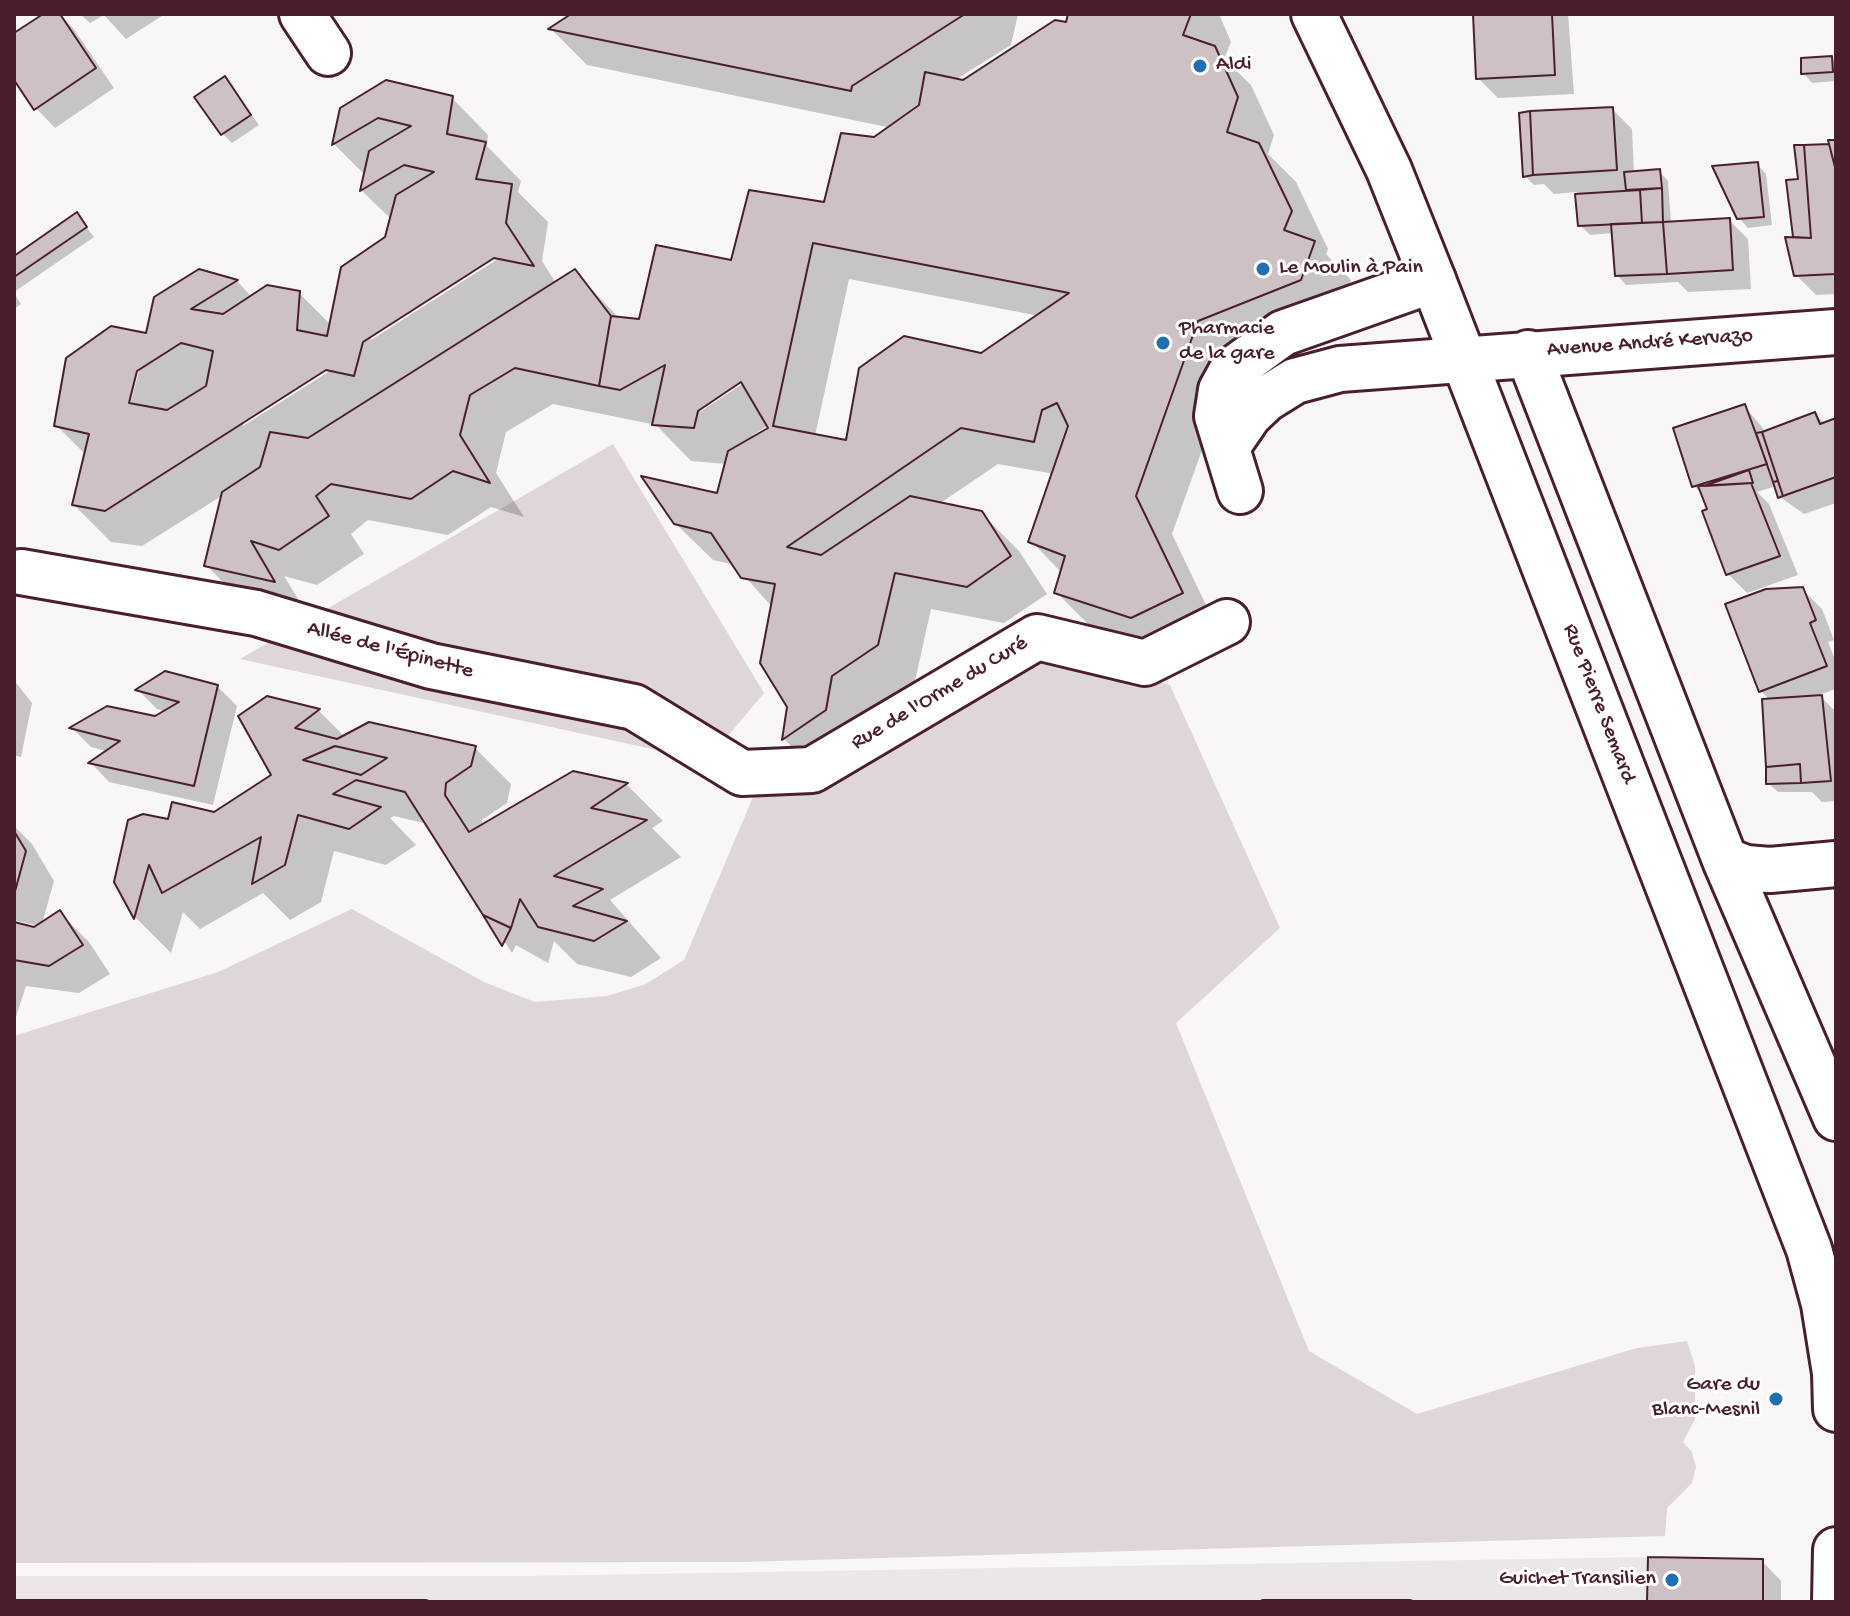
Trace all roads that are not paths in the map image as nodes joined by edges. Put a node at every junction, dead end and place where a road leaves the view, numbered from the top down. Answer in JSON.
{"nodes":[{"id":1,"x":302,"y":14,"type":"edge"},
{"id":2,"x":1314,"y":14,"type":"edge"},
{"id":3,"x":328,"y":53,"type":"dead end"},
{"id":4,"x":1433,"y":280,"type":"junction"},
{"id":5,"x":1836,"y":332,"type":"edge"},
{"id":6,"x":1528,"y":353,"type":"junction"},
{"id":7,"x":1464,"y":357,"type":"junction"},
{"id":8,"x":1227,"y":447,"type":"junction"},
{"id":9,"x":1240,"y":491,"type":"dead end"},
{"id":10,"x":21,"y":572,"type":"dead end"},
{"id":11,"x":1227,"y":622,"type":"dead end"},
{"id":12,"x":742,"y":773,"type":"joint"},
{"id":13,"x":1725,"y":860,"type":"junction"},
{"id":14,"x":1836,"y":864,"type":"edge"},
{"id":15,"x":1836,"y":1118,"type":"edge"},
{"id":16,"x":1836,"y":1409,"type":"edge"},
{"id":17,"x":1836,"y":1550,"type":"edge"},
{"id":18,"x":1836,"y":1571,"type":"edge"},
{"id":19,"x":1835,"y":1602,"type":"edge"}],
"edges":[{"from":1,"to":3,"type":"main road"},
{"from":2,"to":4,"type":"main road","name":"Rue Pierre Semard"},
{"from":4,"to":7,"type":"main road","name":"Rue Pierre Semard"},
{"from":4,"to":8,"type":"main road"},
{"from":5,"to":6,"type":"main road","name":"Avenue André Kervazo"},
{"from":6,"to":7,"type":"main road","name":"Avenue André Kervazo"},
{"from":6,"to":13,"type":"main road"},
{"from":7,"to":8,"type":"main road","name":"Avenue André Kervazo"},
{"from":7,"to":16,"type":"main road","name":"Rue Pierre Semard"},
{"from":8,"to":9,"type":"main road"},
{"from":10,"to":12,"type":"main road","name":"Allée de l'Épinette"},
{"from":11,"to":12,"type":"main road","name":"Rue de l'Orme du Curé"},
{"from":13,"to":14,"type":"main road"},
{"from":13,"to":15,"type":"main road"},
{"from":17,"to":18,"type":"main road"},
{"from":18,"to":19,"type":"main road"}]}
